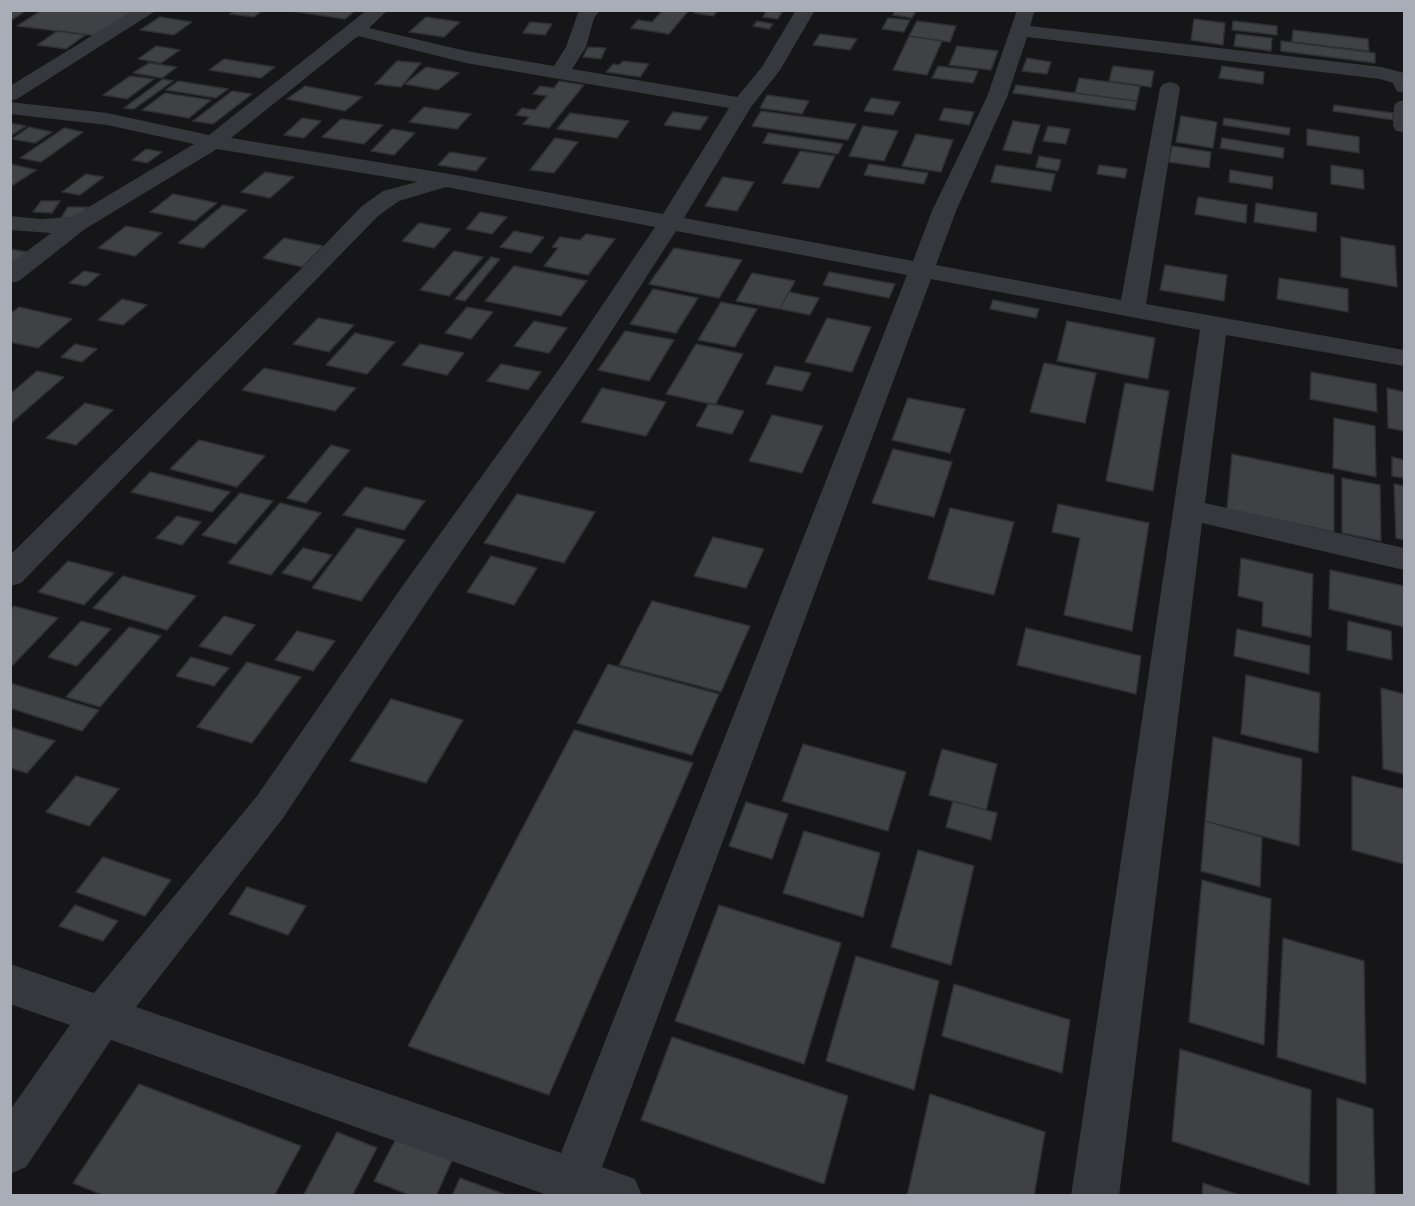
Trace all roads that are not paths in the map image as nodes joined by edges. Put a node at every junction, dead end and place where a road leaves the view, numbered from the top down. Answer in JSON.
{"nodes":[{"id":1,"x":148,"y":10,"type":"edge"},
{"id":2,"x":379,"y":10,"type":"edge"},
{"id":3,"x":591,"y":10,"type":"edge"},
{"id":4,"x":806,"y":10,"type":"edge"},
{"id":5,"x":1022,"y":20,"type":"edge"},
{"id":6,"x":355,"y":30,"type":"junction"},
{"id":7,"x":560,"y":73,"type":"junction"},
{"id":8,"x":1404,"y":87,"type":"edge"},
{"id":9,"x":1170,"y":88,"type":"dead end"},
{"id":10,"x":11,"y":97,"type":"edge"},
{"id":11,"x":742,"y":104,"type":"junction"},
{"id":12,"x":1404,"y":106,"type":"edge"},
{"id":13,"x":1404,"y":126,"type":"edge"},
{"id":14,"x":213,"y":142,"type":"junction"},
{"id":15,"x":450,"y":181,"type":"junction"},
{"id":16,"x":10,"y":223,"type":"edge"},
{"id":17,"x":669,"y":223,"type":"junction"},
{"id":18,"x":76,"y":224,"type":"junction"},
{"id":19,"x":921,"y":270,"type":"junction"},
{"id":20,"x":10,"y":276,"type":"edge"},
{"id":21,"x":1132,"y":309,"type":"junction"},
{"id":22,"x":1214,"y":325,"type":"junction"},
{"id":23,"x":1404,"y":358,"type":"edge"},
{"id":24,"x":1190,"y":510,"type":"junction"},
{"id":25,"x":1404,"y":559,"type":"edge"},
{"id":26,"x":10,"y":575,"type":"edge"},
{"id":27,"x":10,"y":984,"type":"edge"},
{"id":28,"x":102,"y":1016,"type":"junction"},
{"id":29,"x":10,"y":1151,"type":"edge"},
{"id":30,"x":573,"y":1181,"type":"junction"},
{"id":31,"x":618,"y":1196,"type":"edge"},
{"id":32,"x":1095,"y":1196,"type":"edge"}],
"edges":[{"from":1,"to":10,"type":"street"},
{"from":2,"to":6,"type":"street"},
{"from":3,"to":7,"type":"street"},
{"from":4,"to":11,"type":"street"},
{"from":5,"to":8,"type":"street"},
{"from":5,"to":19,"type":"street"},
{"from":6,"to":7,"type":"street"},
{"from":6,"to":14,"type":"street"},
{"from":7,"to":11,"type":"street"},
{"from":9,"to":21,"type":"street"},
{"from":10,"to":14,"type":"street"},
{"from":11,"to":17,"type":"street"},
{"from":12,"to":13,"type":"street"},
{"from":14,"to":15,"type":"street"},
{"from":14,"to":18,"type":"street"},
{"from":15,"to":17,"type":"street"},
{"from":15,"to":26,"type":"street"},
{"from":16,"to":18,"type":"street"},
{"from":17,"to":19,"type":"street"},
{"from":17,"to":28,"type":"street"},
{"from":18,"to":20,"type":"street"},
{"from":19,"to":21,"type":"street"},
{"from":19,"to":30,"type":"street"},
{"from":21,"to":22,"type":"street"},
{"from":22,"to":23,"type":"street"},
{"from":22,"to":24,"type":"street"},
{"from":24,"to":25,"type":"street"},
{"from":24,"to":32,"type":"street"},
{"from":27,"to":28,"type":"street"},
{"from":28,"to":29,"type":"street"},
{"from":28,"to":30,"type":"street"},
{"from":30,"to":31,"type":"street"}]}
